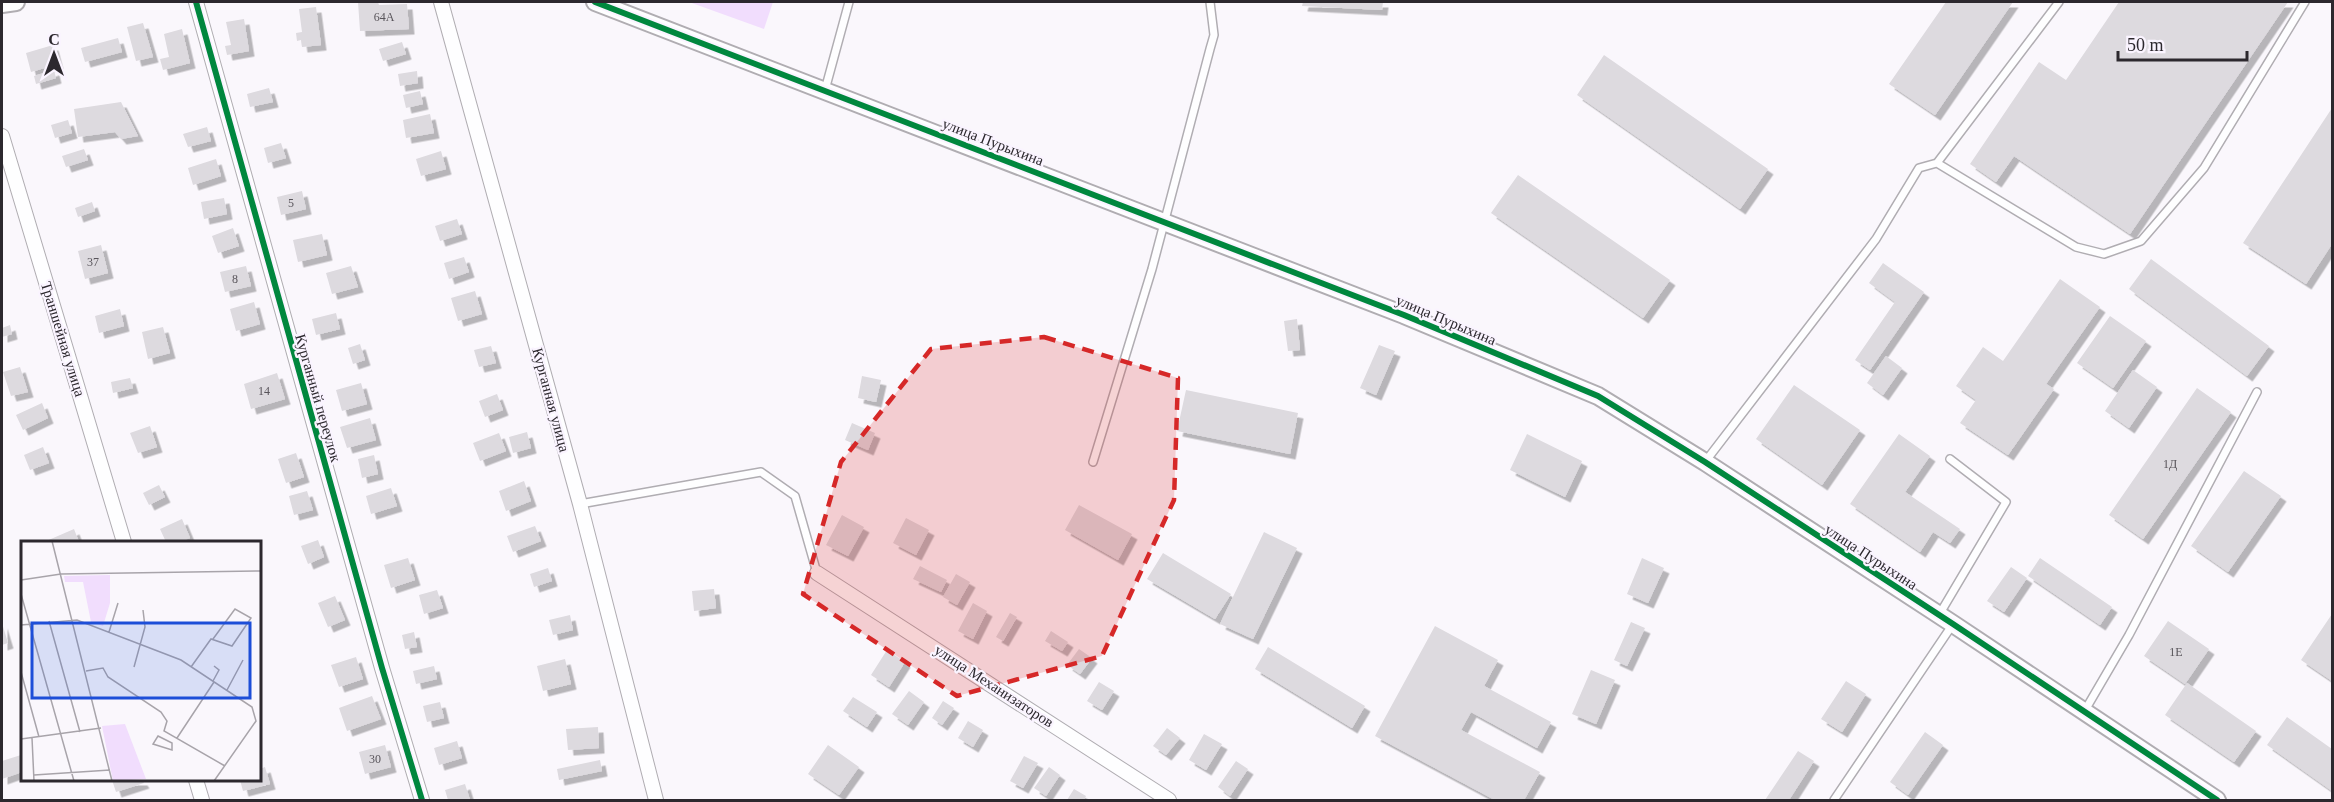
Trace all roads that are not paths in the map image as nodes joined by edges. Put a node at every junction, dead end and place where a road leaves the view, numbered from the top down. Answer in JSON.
{"nodes":[{"id":1,"x":16,"y":2,"type":"edge"},
{"id":2,"x":196,"y":2,"type":"edge"},
{"id":3,"x":441,"y":2,"type":"edge"},
{"id":4,"x":595,"y":2,"type":"edge"},
{"id":5,"x":849,"y":2,"type":"edge"},
{"id":6,"x":1210,"y":2,"type":"edge"},
{"id":7,"x":2059,"y":2,"type":"edge"},
{"id":8,"x":2305,"y":2,"type":"edge"},
{"id":9,"x":2,"y":4,"type":"edge"},
{"id":10,"x":825,"y":90,"type":"junction"},
{"id":11,"x":2,"y":136,"type":"edge"},
{"id":12,"x":1936,"y":164,"type":"junction"},
{"id":13,"x":1165,"y":222,"type":"junction"},
{"id":14,"x":2257,"y":392,"type":"dead end"},
{"id":15,"x":1950,"y":459,"type":"dead end"},
{"id":16,"x":1093,"y":462,"type":"dead end"},
{"id":17,"x":1705,"y":462,"type":"junction"},
{"id":18,"x":580,"y":504,"type":"junction"},
{"id":19,"x":123,"y":541,"type":"edge"},
{"id":20,"x":818,"y":573,"type":"joint"},
{"id":21,"x":1946,"y":620,"type":"junction"},
{"id":22,"x":2084,"y":712,"type":"junction"},
{"id":23,"x":196,"y":781,"type":"edge"},
{"id":24,"x":202,"y":801,"type":"edge"},
{"id":25,"x":422,"y":801,"type":"edge"},
{"id":26,"x":656,"y":801,"type":"edge"},
{"id":27,"x":1169,"y":801,"type":"edge"},
{"id":28,"x":1834,"y":801,"type":"edge"},
{"id":29,"x":2217,"y":801,"type":"edge"}],
"edges":[{"from":1,"to":9,"type":"street"},
{"from":2,"to":25,"type":"street","name":"Курганный переулок"},
{"from":3,"to":18,"type":"street","name":"Курганная улица"},
{"from":4,"to":10,"type":"street","name":"улица Пурыхина"},
{"from":5,"to":10,"type":"lane"},
{"from":6,"to":13,"type":"lane"},
{"from":7,"to":12,"type":"lane"},
{"from":8,"to":12,"type":"lane"},
{"from":10,"to":13,"type":"street","name":"улица Пурыхина"},
{"from":11,"to":19,"type":"street","name":"Траншейная улица"},
{"from":12,"to":17,"type":"lane"},
{"from":13,"to":16,"type":"lane"},
{"from":13,"to":17,"type":"street","name":"улица Пурыхина"},
{"from":14,"to":22,"type":"lane"},
{"from":15,"to":21,"type":"lane"},
{"from":17,"to":21,"type":"street","name":"улица Пурыхина"},
{"from":18,"to":20,"type":"lane"},
{"from":18,"to":26,"type":"street","name":"Курганная улица"},
{"from":20,"to":27,"type":"street","name":"улица Механизаторов"},
{"from":21,"to":22,"type":"street","name":"улица Пурыхина"},
{"from":21,"to":28,"type":"lane"},
{"from":22,"to":29,"type":"street","name":"улица Пурыхина"},
{"from":23,"to":24,"type":"street"}]}
